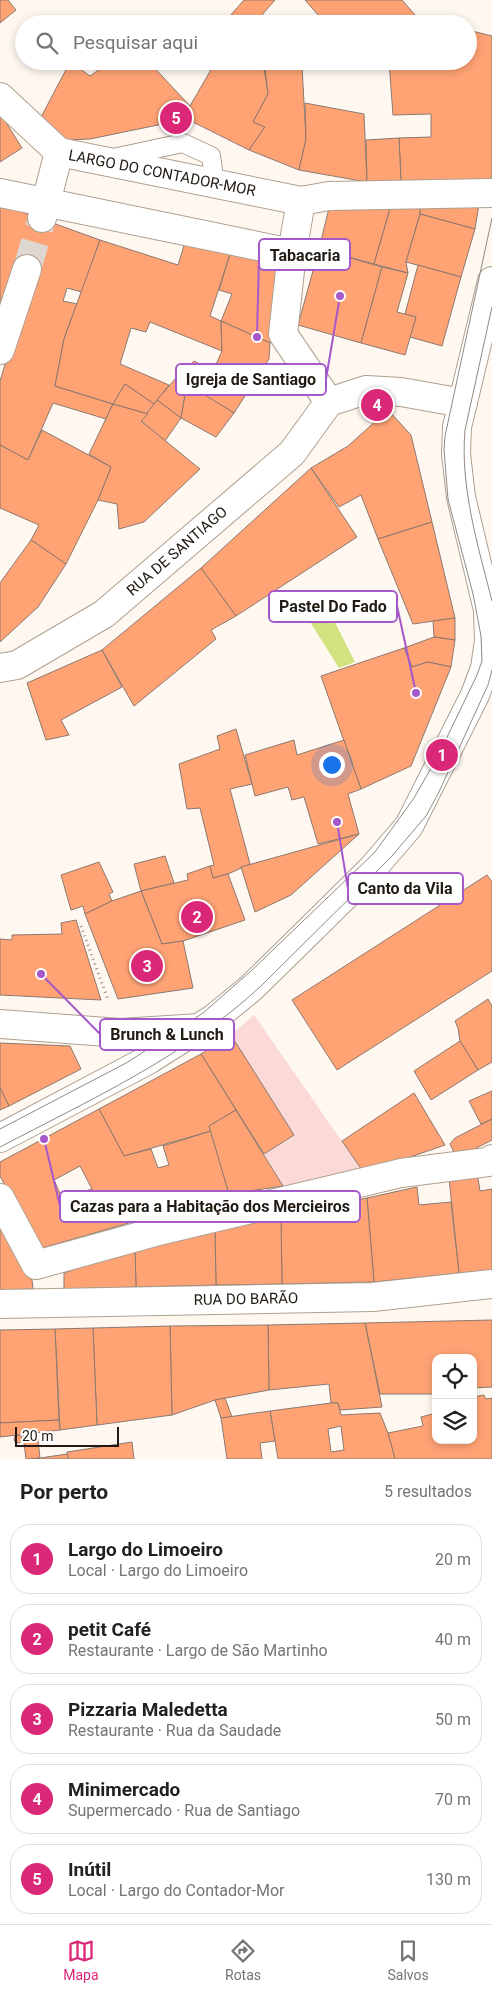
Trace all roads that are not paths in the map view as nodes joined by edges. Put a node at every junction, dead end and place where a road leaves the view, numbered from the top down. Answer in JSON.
{"nodes":[{"id":1,"x":0,"y":97,"type":"edge"},
{"id":2,"x":59,"y":152,"type":"junction"},
{"id":3,"x":0,"y":193,"type":"edge"},
{"id":4,"x":492,"y":193,"type":"edge"},
{"id":5,"x":301,"y":201,"type":"junction"},
{"id":6,"x":45,"y":210,"type":"junction"},
{"id":7,"x":292,"y":253,"type":"junction"},
{"id":8,"x":28,"y":269,"type":"tunnel mouth"},
{"id":9,"x":492,"y":281,"type":"edge"},
{"id":10,"x":0,"y":350,"type":"edge"},
{"id":11,"x":329,"y":402,"type":"junction"},
{"id":12,"x":463,"y":403,"type":"junction"},
{"id":13,"x":0,"y":668,"type":"edge"},
{"id":14,"x":0,"y":1024,"type":"edge"},
{"id":15,"x":200,"y":1028,"type":"junction"},
{"id":16,"x":0,"y":1138,"type":"edge"},
{"id":17,"x":492,"y":1158,"type":"edge"},
{"id":18,"x":0,"y":1198,"type":"edge"},
{"id":19,"x":492,"y":1284,"type":"edge"},
{"id":20,"x":0,"y":1304,"type":"edge"}],
"edges":[{"from":1,"to":2,"type":"street"},
{"from":2,"to":5,"type":"street","name":"LARGO DO CONTADOR-MOR"},
{"from":2,"to":6,"type":"street","name":"LARGO DO CONTADOR-MOR"},
{"from":3,"to":6,"type":"street"},
{"from":4,"to":5,"type":"street"},
{"from":5,"to":7,"type":"street"},
{"from":6,"to":7,"type":"street"},
{"from":7,"to":11,"type":"street"},
{"from":8,"to":10,"type":"street"},
{"from":9,"to":12,"type":"street"},
{"from":11,"to":12,"type":"street"},
{"from":11,"to":13,"type":"street","name":"RUA DE SANTIAGO"},
{"from":12,"to":15,"type":"street"},
{"from":14,"to":15,"type":"street"},
{"from":15,"to":16,"type":"street"},
{"from":17,"to":18,"type":"street"},
{"from":19,"to":20,"type":"street","name":"RUA DO BARÃO"}]}
